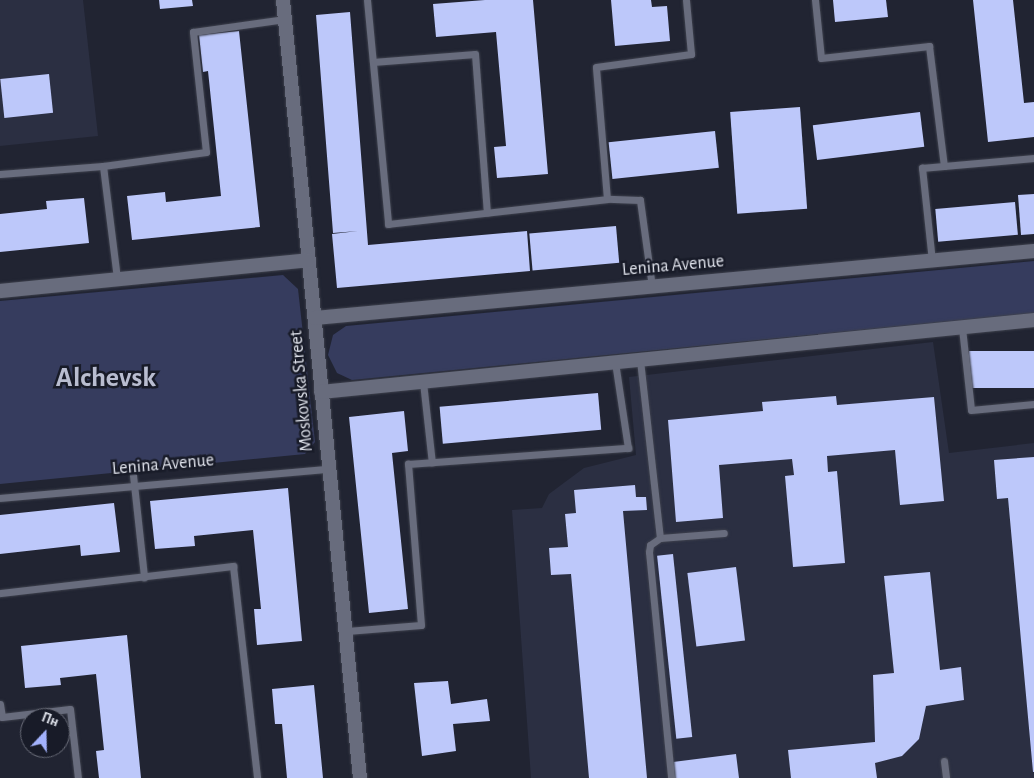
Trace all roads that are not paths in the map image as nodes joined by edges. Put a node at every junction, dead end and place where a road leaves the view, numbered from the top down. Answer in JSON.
{"nodes":[{"id":1,"x":283,"y":0,"type":"edge"},
{"id":2,"x":367,"y":0,"type":"edge"},
{"id":3,"x":686,"y":0,"type":"edge"},
{"id":4,"x":815,"y":0,"type":"edge"},
{"id":5,"x":285,"y":19,"type":"junction"},
{"id":6,"x":373,"y":62,"type":"junction"},
{"id":7,"x":1034,"y":158,"type":"edge"},
{"id":8,"x":103,"y":166,"type":"junction"},
{"id":9,"x":944,"y":166,"type":"junction"},
{"id":10,"x":0,"y":174,"type":"edge"},
{"id":11,"x":607,"y":199,"type":"junction"},
{"id":12,"x":487,"y":212,"type":"junction"},
{"id":13,"x":1034,"y":251,"type":"edge"},
{"id":14,"x":308,"y":260,"type":"junction"},
{"id":15,"x":932,"y":260,"type":"junction"},
{"id":16,"x":117,"y":279,"type":"junction"},
{"id":17,"x":652,"y":287,"type":"junction"},
{"id":18,"x":0,"y":291,"type":"edge"},
{"id":19,"x":315,"y":318,"type":"junction"},
{"id":20,"x":1034,"y":320,"type":"edge"},
{"id":21,"x":962,"y":328,"type":"junction"},
{"id":22,"x":640,"y":360,"type":"junction"},
{"id":23,"x":616,"y":362,"type":"junction"},
{"id":24,"x":423,"y":382,"type":"junction"},
{"id":25,"x":322,"y":392,"type":"junction"},
{"id":26,"x":1034,"y":404,"type":"edge"},
{"id":27,"x":432,"y":463,"type":"junction"},
{"id":28,"x":328,"y":469,"type":"junction"},
{"id":29,"x":133,"y":475,"type":"dead end"},
{"id":30,"x":134,"y":486,"type":"junction"},
{"id":31,"x":0,"y":498,"type":"edge"},
{"id":32,"x":724,"y":532,"type":"dead end"},
{"id":33,"x":660,"y":538,"type":"junction"},
{"id":34,"x":144,"y":577,"type":"junction"},
{"id":35,"x":0,"y":593,"type":"edge"},
{"id":36,"x":347,"y":631,"type":"junction"},
{"id":37,"x":0,"y":704,"type":"edge"},
{"id":38,"x":944,"y":762,"type":"dead end"},
{"id":39,"x":78,"y":778,"type":"edge"},
{"id":40,"x":258,"y":778,"type":"edge"},
{"id":41,"x":360,"y":778,"type":"edge"},
{"id":42,"x":671,"y":778,"type":"edge"},
{"id":43,"x":946,"y":778,"type":"edge"}],
"edges":[{"from":1,"to":5,"type":"street","name":"Moskovska Street"},
{"from":2,"to":6,"type":"lane"},
{"from":3,"to":11,"type":"lane"},
{"from":4,"to":9,"type":"lane"},
{"from":5,"to":8,"type":"lane"},
{"from":5,"to":14,"type":"street","name":"Moskovska Street"},
{"from":6,"to":12,"type":"lane"},
{"from":6,"to":12,"type":"lane"},
{"from":7,"to":9,"type":"lane"},
{"from":8,"to":10,"type":"lane"},
{"from":8,"to":16,"type":"lane"},
{"from":9,"to":15,"type":"lane"},
{"from":11,"to":12,"type":"lane"},
{"from":11,"to":17,"type":"lane"},
{"from":13,"to":15,"type":"street","name":"Lenina Avenue"},
{"from":14,"to":16,"type":"street"},
{"from":14,"to":19,"type":"street","name":"Moskovska Street"},
{"from":15,"to":17,"type":"street","name":"Lenina Avenue"},
{"from":16,"to":18,"type":"street"},
{"from":17,"to":19,"type":"street","name":"Lenina Avenue"},
{"from":19,"to":25,"type":"street","name":"Moskovska Street"},
{"from":20,"to":21,"type":"street"},
{"from":21,"to":22,"type":"street"},
{"from":21,"to":26,"type":"lane"},
{"from":22,"to":23,"type":"street"},
{"from":22,"to":33,"type":"lane"},
{"from":23,"to":24,"type":"street"},
{"from":23,"to":27,"type":"lane"},
{"from":24,"to":25,"type":"street"},
{"from":24,"to":27,"type":"lane"},
{"from":25,"to":28,"type":"street","name":"Moskovska Street"},
{"from":27,"to":36,"type":"lane"},
{"from":28,"to":30,"type":"lane","name":"Lenina Avenue"},
{"from":28,"to":36,"type":"street","name":"Moskovska Street"},
{"from":29,"to":30,"type":"lane"},
{"from":30,"to":31,"type":"lane","name":"Lenina Avenue"},
{"from":30,"to":34,"type":"lane"},
{"from":32,"to":33,"type":"lane"},
{"from":33,"to":42,"type":"lane"},
{"from":34,"to":35,"type":"lane"},
{"from":34,"to":40,"type":"lane"},
{"from":36,"to":41,"type":"street","name":"Moskovska Street"},
{"from":37,"to":39,"type":"lane"},
{"from":38,"to":43,"type":"lane"}]}
